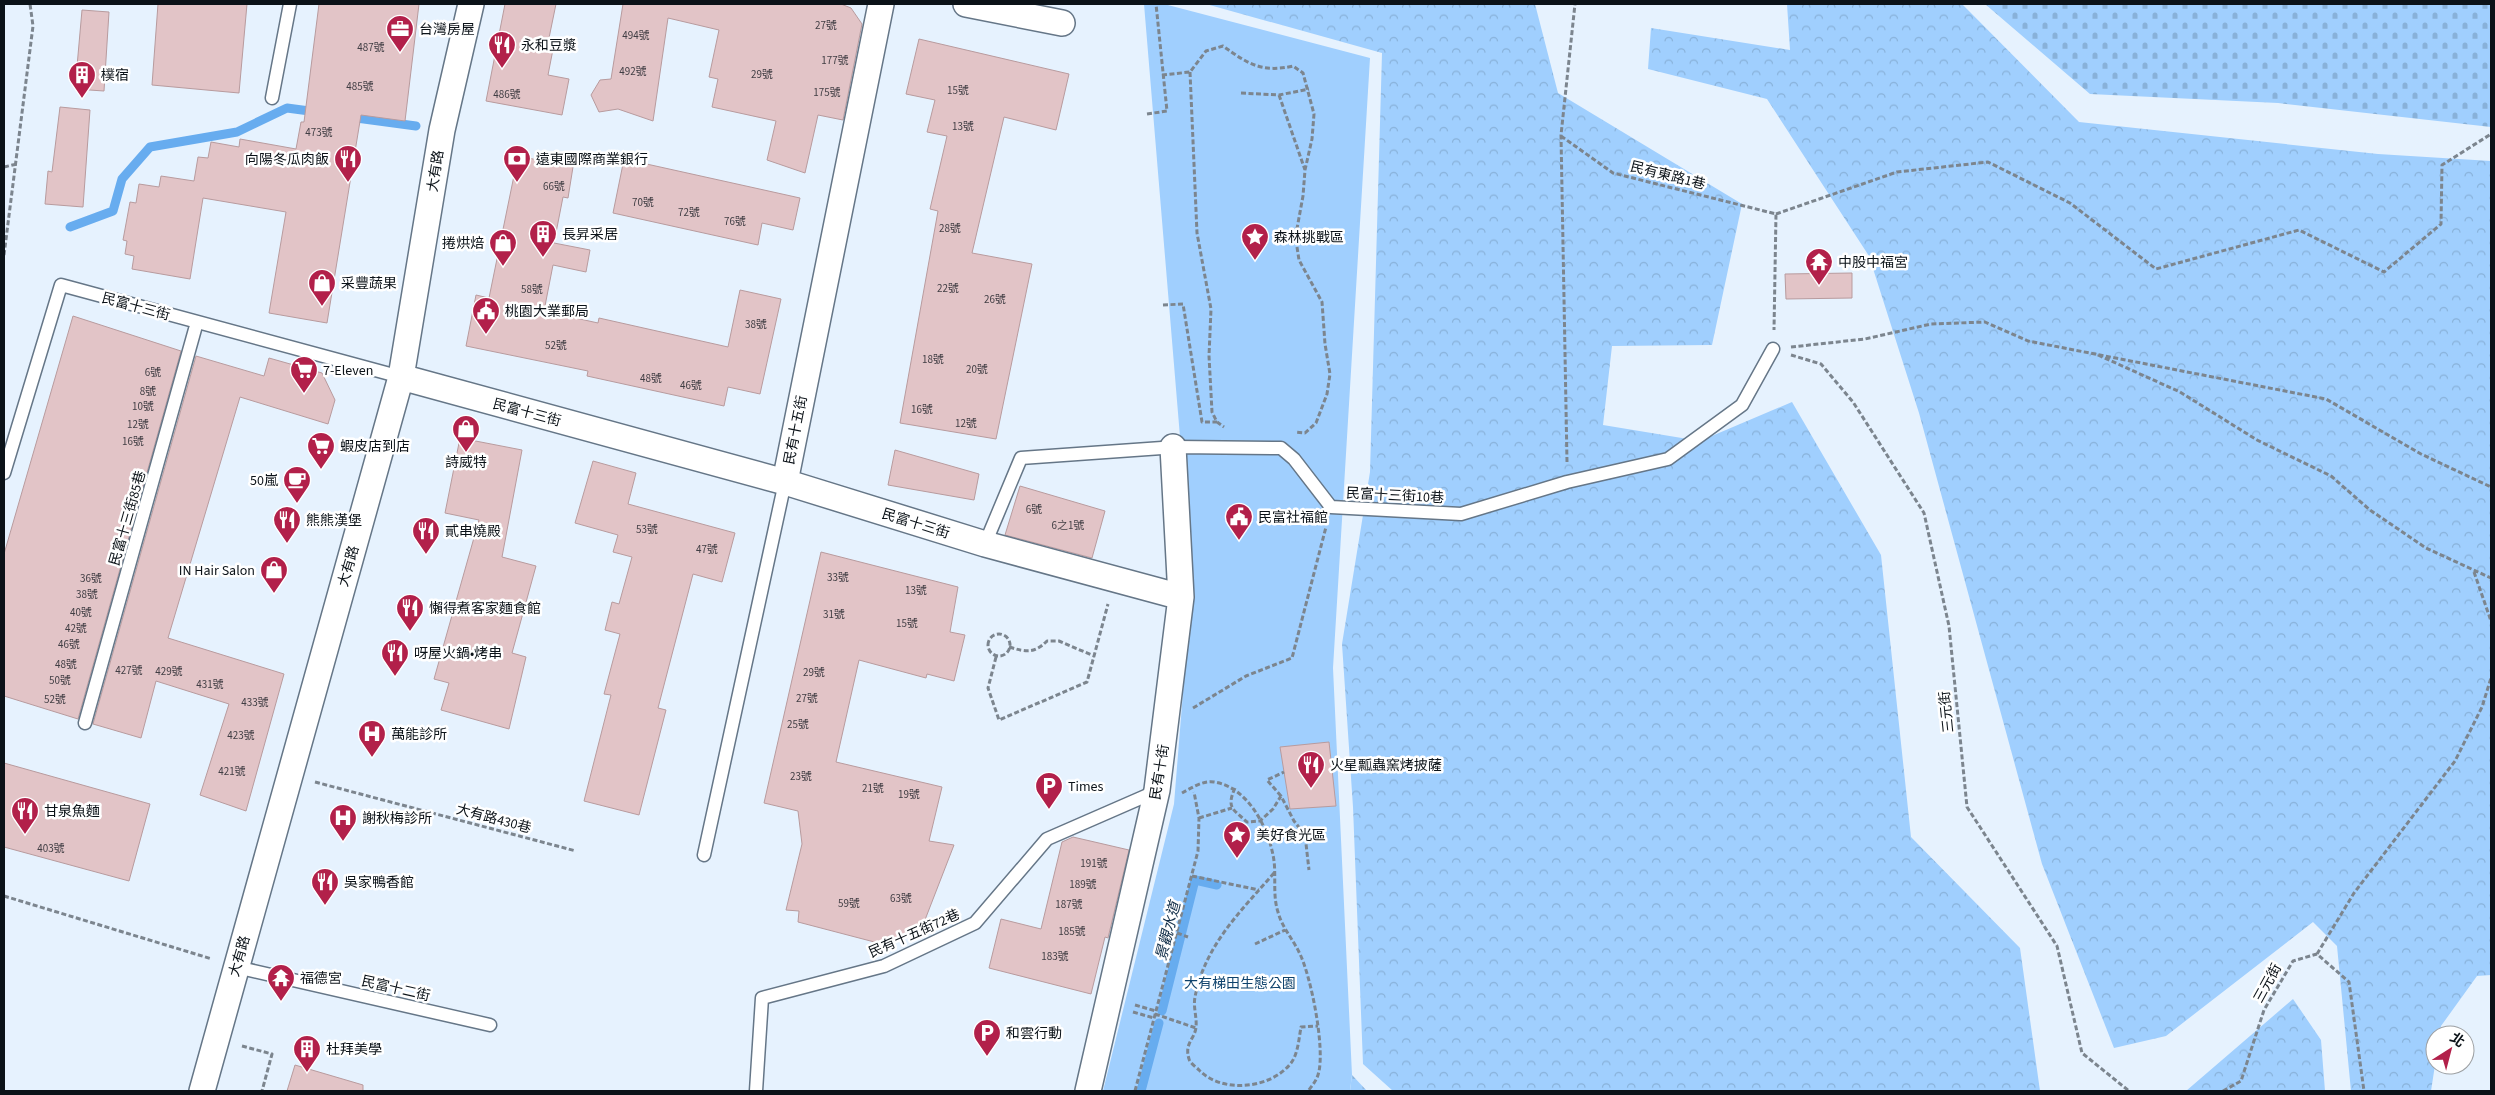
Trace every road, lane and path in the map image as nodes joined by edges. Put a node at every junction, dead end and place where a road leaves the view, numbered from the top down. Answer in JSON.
{"nodes":[{"id":1,"x":30,"y":4,"type":"edge"},
{"id":2,"x":290,"y":4,"type":"edge"},
{"id":3,"x":471,"y":4,"type":"edge"},
{"id":4,"x":881,"y":4,"type":"edge"},
{"id":5,"x":966,"y":4,"type":"edge"},
{"id":6,"x":1156,"y":4,"type":"edge"},
{"id":7,"x":1575,"y":4,"type":"edge"},
{"id":8,"x":1062,"y":24,"type":"dead end"},
{"id":9,"x":1190,"y":72,"type":"junction"},
{"id":10,"x":1162,"y":75,"type":"junction"},
{"id":11,"x":1309,"y":89,"type":"junction"},
{"id":12,"x":1241,"y":92,"type":"dead end"},
{"id":13,"x":1280,"y":95,"type":"junction"},
{"id":14,"x":272,"y":98,"type":"dead end"},
{"id":15,"x":1147,"y":114,"type":"dead end"},
{"id":16,"x":2491,"y":134,"type":"edge"},
{"id":17,"x":1561,"y":135,"type":"junction"},
{"id":18,"x":17,"y":164,"type":"junction"},
{"id":19,"x":4,"y":166,"type":"edge"},
{"id":20,"x":1305,"y":170,"type":"junction"},
{"id":21,"x":1776,"y":214,"type":"junction"},
{"id":22,"x":4,"y":255,"type":"edge"},
{"id":23,"x":1164,"y":305,"type":"dead end"},
{"id":24,"x":197,"y":322,"type":"junction"},
{"id":25,"x":1773,"y":349,"type":"junction"},
{"id":26,"x":2090,"y":353,"type":"junction"},
{"id":27,"x":401,"y":377,"type":"junction"},
{"id":28,"x":1216,"y":422,"type":"junction"},
{"id":29,"x":1226,"y":428,"type":"dead end"},
{"id":30,"x":1285,"y":432,"type":"dead end"},
{"id":31,"x":1173,"y":447,"type":"junction"},
{"id":32,"x":4,"y":473,"type":"edge"},
{"id":33,"x":785,"y":482,"type":"junction"},
{"id":34,"x":1567,"y":482,"type":"junction"},
{"id":35,"x":2491,"y":487,"type":"edge"},
{"id":36,"x":1331,"y":507,"type":"junction"},
{"id":37,"x":985,"y":544,"type":"junction"},
{"id":38,"x":2474,"y":571,"type":"junction"},
{"id":39,"x":2491,"y":578,"type":"edge"},
{"id":40,"x":1114,"y":579,"type":"junction"},
{"id":41,"x":1182,"y":597,"type":"junction"},
{"id":42,"x":2491,"y":621,"type":"edge"},
{"id":43,"x":1010,"y":647,"type":"junction"},
{"id":44,"x":1094,"y":656,"type":"junction"},
{"id":45,"x":996,"y":657,"type":"junction"},
{"id":46,"x":2491,"y":678,"type":"edge"},
{"id":47,"x":1191,"y":709,"type":"dead end"},
{"id":48,"x":85,"y":723,"type":"dead end"},
{"id":49,"x":1284,"y":772,"type":"dead end"},
{"id":50,"x":290,"y":775,"type":"junction"},
{"id":51,"x":1182,"y":784,"type":"dead end"},
{"id":52,"x":1235,"y":788,"type":"junction"},
{"id":53,"x":1194,"y":792,"type":"dead end"},
{"id":54,"x":1281,"y":796,"type":"junction"},
{"id":55,"x":1164,"y":798,"type":"junction"},
{"id":56,"x":1232,"y":808,"type":"junction"},
{"id":57,"x":1199,"y":818,"type":"junction"},
{"id":58,"x":1260,"y":821,"type":"junction"},
{"id":59,"x":576,"y":851,"type":"dead end"},
{"id":60,"x":704,"y":855,"type":"dead end"},
{"id":61,"x":1309,"y":870,"type":"dead end"},
{"id":62,"x":1274,"y":873,"type":"junction"},
{"id":63,"x":1192,"y":876,"type":"junction"},
{"id":64,"x":1259,"y":890,"type":"junction"},
{"id":65,"x":4,"y":896,"type":"edge"},
{"id":66,"x":1286,"y":930,"type":"junction"},
{"id":67,"x":1177,"y":933,"type":"junction"},
{"id":68,"x":1188,"y":937,"type":"dead end"},
{"id":69,"x":1255,"y":944,"type":"dead end"},
{"id":70,"x":2318,"y":954,"type":"junction"},
{"id":71,"x":236,"y":967,"type":"junction"},
{"id":72,"x":1155,"y":1014,"type":"junction"},
{"id":73,"x":490,"y":1025,"type":"dead end"},
{"id":74,"x":1318,"y":1026,"type":"junction"},
{"id":75,"x":1196,"y":1028,"type":"junction"},
{"id":76,"x":240,"y":1045,"type":"dead end"},
{"id":77,"x":202,"y":1091,"type":"edge"},
{"id":78,"x":262,"y":1091,"type":"edge"},
{"id":79,"x":756,"y":1091,"type":"edge"},
{"id":80,"x":1088,"y":1091,"type":"edge"},
{"id":81,"x":1135,"y":1091,"type":"edge"},
{"id":82,"x":1308,"y":1091,"type":"edge"},
{"id":83,"x":2129,"y":1091,"type":"edge"},
{"id":84,"x":2224,"y":1091,"type":"edge"},
{"id":85,"x":2364,"y":1091,"type":"edge"}],
"edges":[{"from":1,"to":18,"type":"path"},
{"from":2,"to":14,"type":"lane"},
{"from":3,"to":27,"type":"street","name":"大有路"},
{"from":4,"to":33,"type":"street","name":"民有十五街"},
{"from":5,"to":8,"type":"street"},
{"from":6,"to":10,"type":"path"},
{"from":7,"to":17,"type":"path"},
{"from":9,"to":10,"type":"path"},
{"from":9,"to":11,"type":"path"},
{"from":9,"to":28,"type":"path"},
{"from":10,"to":15,"type":"path"},
{"from":11,"to":13,"type":"path"},
{"from":11,"to":20,"type":"path"},
{"from":12,"to":13,"type":"path"},
{"from":13,"to":20,"type":"path"},
{"from":16,"to":21,"type":"path"},
{"from":17,"to":21,"type":"path","name":"民有東路1巷"},
{"from":17,"to":34,"type":"path"},
{"from":18,"to":19,"type":"path"},
{"from":18,"to":22,"type":"path"},
{"from":20,"to":30,"type":"path"},
{"from":21,"to":25,"type":"path"},
{"from":23,"to":28,"type":"path"},
{"from":24,"to":27,"type":"lane","name":"民富十三街"},
{"from":24,"to":32,"type":"lane","name":"民富十三街"},
{"from":24,"to":48,"type":"lane","name":"民富十三街85巷"},
{"from":25,"to":26,"type":"path"},
{"from":25,"to":34,"type":"lane","name":"民富十三街10巷"},
{"from":25,"to":83,"type":"path","name":"三元街"},
{"from":26,"to":35,"type":"path"},
{"from":26,"to":38,"type":"path"},
{"from":27,"to":33,"type":"street","name":"民富十三街"},
{"from":27,"to":50,"type":"street","name":"大有路"},
{"from":28,"to":29,"type":"path"},
{"from":31,"to":36,"type":"lane","name":"民富十三街10巷"},
{"from":31,"to":37,"type":"lane","name":"民富十三街10巷"},
{"from":31,"to":41,"type":"street","name":"民有十街"},
{"from":33,"to":37,"type":"street","name":"民富十三街"},
{"from":33,"to":60,"type":"lane","name":"民有十五街"},
{"from":34,"to":36,"type":"lane","name":"民富十三街10巷"},
{"from":36,"to":47,"type":"path"},
{"from":37,"to":40,"type":"street","name":"民富十三街"},
{"from":38,"to":39,"type":"path"},
{"from":38,"to":42,"type":"path"},
{"from":40,"to":41,"type":"street","name":"民富十三街"},
{"from":40,"to":44,"type":"path"},
{"from":41,"to":55,"type":"street","name":"民有十街"},
{"from":43,"to":44,"type":"path"},
{"from":43,"to":45,"type":"path"},
{"from":43,"to":45,"type":"path"},
{"from":44,"to":45,"type":"path"},
{"from":46,"to":70,"type":"path"},
{"from":49,"to":54,"type":"path"},
{"from":50,"to":59,"type":"path","name":"大有路430巷"},
{"from":50,"to":71,"type":"street","name":"大有路"},
{"from":51,"to":55,"type":"path"},
{"from":52,"to":55,"type":"path"},
{"from":52,"to":56,"type":"path"},
{"from":52,"to":58,"type":"path"},
{"from":53,"to":57,"type":"path"},
{"from":54,"to":58,"type":"path"},
{"from":54,"to":61,"type":"path"},
{"from":55,"to":79,"type":"lane","name":"民有十五街72巷"},
{"from":55,"to":80,"type":"street","name":"民有十街"},
{"from":56,"to":57,"type":"path"},
{"from":56,"to":58,"type":"path"},
{"from":57,"to":63,"type":"path"},
{"from":58,"to":62,"type":"path"},
{"from":62,"to":64,"type":"path"},
{"from":62,"to":66,"type":"path"},
{"from":63,"to":64,"type":"path"},
{"from":63,"to":67,"type":"path"},
{"from":64,"to":75,"type":"path"},
{"from":65,"to":71,"type":"path"},
{"from":66,"to":69,"type":"path"},
{"from":66,"to":74,"type":"path"},
{"from":67,"to":68,"type":"path"},
{"from":67,"to":72,"type":"path"},
{"from":70,"to":84,"type":"path","name":"三元街"},
{"from":70,"to":85,"type":"path"},
{"from":71,"to":73,"type":"lane","name":"民富十二街"},
{"from":71,"to":77,"type":"street","name":"大有路"},
{"from":72,"to":75,"type":"path"},
{"from":72,"to":81,"type":"path"},
{"from":74,"to":75,"type":"path"},
{"from":74,"to":82,"type":"path"},
{"from":76,"to":78,"type":"path"}]}
